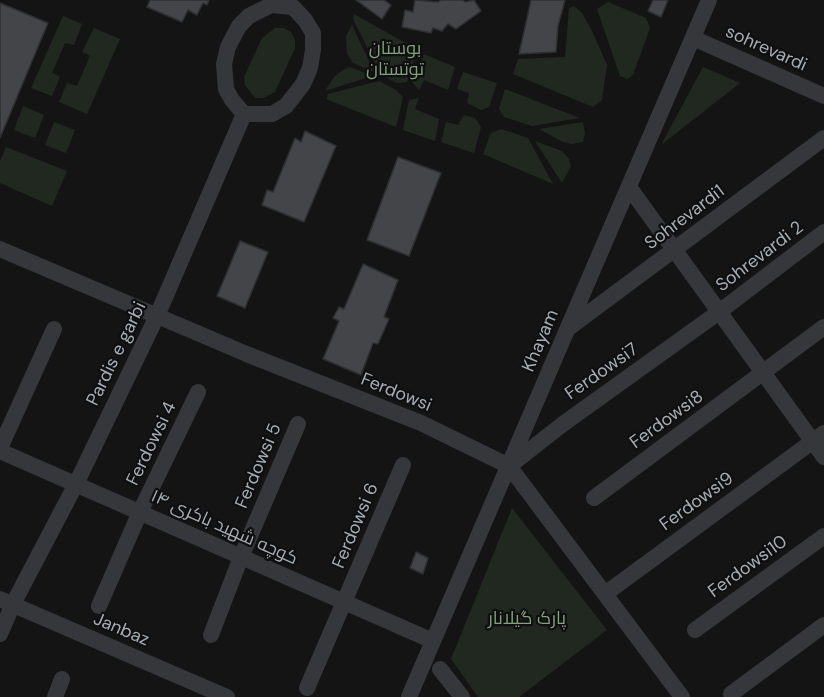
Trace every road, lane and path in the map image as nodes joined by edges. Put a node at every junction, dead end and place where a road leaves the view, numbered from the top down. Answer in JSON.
{"nodes":[{"id":1,"x":709,"y":0,"type":"edge"},
{"id":2,"x":295,"y":4,"type":"edge"},
{"id":3,"x":693,"y":38,"type":"junction"},
{"id":4,"x":824,"y":96,"type":"edge"},
{"id":5,"x":244,"y":114,"type":"junction"},
{"id":6,"x":824,"y":138,"type":"edge"},
{"id":7,"x":629,"y":187,"type":"junction"},
{"id":8,"x":824,"y":232,"type":"edge"},
{"id":9,"x":0,"y":249,"type":"edge"},
{"id":10,"x":674,"y":250,"type":"junction"},
{"id":11,"x":719,"y":312,"type":"junction"},
{"id":12,"x":157,"y":316,"type":"junction"},
{"id":13,"x":824,"y":327,"type":"edge"},
{"id":14,"x":568,"y":328,"type":"junction"},
{"id":15,"x":54,"y":329,"type":"dead end"},
{"id":16,"x":764,"y":374,"type":"junction"},
{"id":17,"x":198,"y":392,"type":"dead end"},
{"id":18,"x":298,"y":424,"type":"dead end"},
{"id":19,"x":818,"y":437,"type":"edge"},
{"id":20,"x":0,"y":449,"type":"edge"},
{"id":21,"x":824,"y":457,"type":"edge"},
{"id":22,"x":403,"y":465,"type":"dead end"},
{"id":23,"x":509,"y":466,"type":"junction"},
{"id":24,"x":76,"y":484,"type":"junction"},
{"id":25,"x":594,"y":498,"type":"dead end"},
{"id":26,"x":140,"y":512,"type":"junction"},
{"id":27,"x":824,"y":536,"type":"edge"},
{"id":28,"x":241,"y":556,"type":"junction"},
{"id":29,"x":605,"y":594,"type":"junction"},
{"id":30,"x":6,"y":602,"type":"edge"},
{"id":31,"x":345,"y":602,"type":"junction"},
{"id":32,"x":99,"y":606,"type":"dead end"},
{"id":33,"x":824,"y":625,"type":"edge"},
{"id":34,"x":694,"y":630,"type":"dead end"},
{"id":35,"x":0,"y":634,"type":"edge"},
{"id":36,"x":211,"y":635,"type":"dead end"},
{"id":37,"x":433,"y":641,"type":"junction"},
{"id":38,"x":441,"y":669,"type":"dead end"},
{"id":39,"x":62,"y":679,"type":"dead end"},
{"id":40,"x":307,"y":688,"type":"dead end"},
{"id":41,"x":730,"y":694,"type":"dead end"},
{"id":42,"x":55,"y":697,"type":"edge"},
{"id":43,"x":227,"y":697,"type":"edge"},
{"id":44,"x":409,"y":697,"type":"edge"},
{"id":45,"x":462,"y":697,"type":"edge"},
{"id":46,"x":682,"y":697,"type":"edge"}],
"edges":[{"from":1,"to":3,"type":"street","name":"Khayam"},
{"from":2,"to":5,"type":"street"},
{"from":2,"to":5,"type":"street"},
{"from":3,"to":4,"type":"street","name":"sohrevardi"},
{"from":3,"to":7,"type":"street","name":"Khayam"},
{"from":5,"to":12,"type":"street","name":"Pardis e garbi"},
{"from":6,"to":10,"type":"street","name":"Sohrevardi1"},
{"from":7,"to":10,"type":"street"},
{"from":7,"to":14,"type":"street","name":"Khayam"},
{"from":8,"to":11,"type":"street","name":"Sohrevardi 2"},
{"from":9,"to":12,"type":"street","name":"Ferdowsi"},
{"from":10,"to":11,"type":"street"},
{"from":10,"to":14,"type":"street","name":"Sohrevardi1"},
{"from":11,"to":16,"type":"street"},
{"from":11,"to":23,"type":"street","name":"Ferdowsi7"},
{"from":12,"to":23,"type":"street","name":"Ferdowsi"},
{"from":12,"to":24,"type":"street","name":"Pardis e garbi"},
{"from":13,"to":16,"type":"street","name":"Ferdowsi8"},
{"from":14,"to":23,"type":"street","name":"Khayam"},
{"from":15,"to":20,"type":"street"},
{"from":16,"to":19,"type":"street"},
{"from":16,"to":25,"type":"street","name":"Ferdowsi8"},
{"from":17,"to":26,"type":"street","name":"Ferdowsi 4"},
{"from":18,"to":28,"type":"street","name":"Ferdowsi 5"},
{"from":19,"to":21,"type":"street"},
{"from":19,"to":29,"type":"street","name":"Ferdowsi9"},
{"from":20,"to":24,"type":"street","name":"کوچه شهید باکری ۱۴"},
{"from":22,"to":31,"type":"street","name":"Ferdowsi 6"},
{"from":23,"to":29,"type":"street","name":"Ferdowsi"},
{"from":23,"to":37,"type":"street","name":"Khayam"},
{"from":24,"to":26,"type":"street","name":"کوچه شهید باکری ۱۴"},
{"from":24,"to":30,"type":"street","name":"Pardis e garbi"},
{"from":26,"to":28,"type":"street","name":"کوچه شهید باکری ۱۴"},
{"from":26,"to":32,"type":"street","name":"Ferdowsi 4"},
{"from":27,"to":34,"type":"street","name":"Ferdowsi10"},
{"from":28,"to":31,"type":"street","name":"کوچه شهید باکری ۱۴"},
{"from":28,"to":36,"type":"street","name":"Ferdowsi 5"},
{"from":29,"to":46,"type":"street","name":"Ferdowsi"},
{"from":30,"to":35,"type":"street","name":"Pardis e garbi"},
{"from":30,"to":43,"type":"street","name":"Janbaz"},
{"from":31,"to":37,"type":"street","name":"کوچه شهید باکری ۱۴"},
{"from":31,"to":40,"type":"street","name":"Ferdowsi 6"},
{"from":33,"to":41,"type":"street"},
{"from":37,"to":44,"type":"street","name":"Khayam"},
{"from":38,"to":45,"type":"street"},
{"from":39,"to":42,"type":"street"}]}
